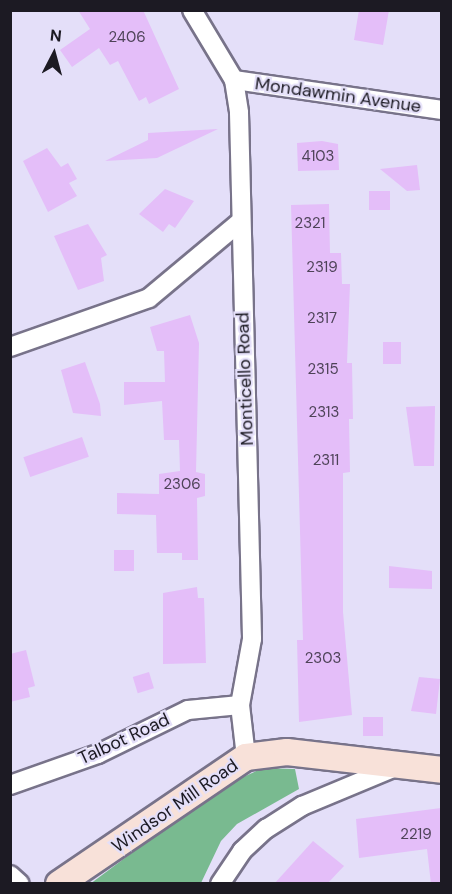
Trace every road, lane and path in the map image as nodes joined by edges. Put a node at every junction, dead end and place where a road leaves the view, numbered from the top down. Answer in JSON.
{"nodes":[{"id":1,"x":192,"y":10,"type":"edge"},
{"id":2,"x":234,"y":80,"type":"junction"},
{"id":3,"x":441,"y":110,"type":"edge"},
{"id":4,"x":240,"y":222,"type":"junction"},
{"id":5,"x":10,"y":347,"type":"edge"},
{"id":6,"x":240,"y":705,"type":"junction"},
{"id":7,"x":246,"y":757,"type":"junction"},
{"id":8,"x":399,"y":766,"type":"junction"},
{"id":9,"x":441,"y":770,"type":"edge"},
{"id":10,"x":10,"y":785,"type":"edge"},
{"id":11,"x":10,"y":875,"type":"edge"},
{"id":12,"x":20,"y":884,"type":"edge"},
{"id":13,"x":59,"y":884,"type":"edge"},
{"id":14,"x":220,"y":884,"type":"edge"}],
"edges":[{"from":1,"to":2,"type":"street","name":"Monticello Road"},
{"from":2,"to":3,"type":"street","name":"Mondawmin Avenue"},
{"from":2,"to":4,"type":"street","name":"Monticello Road"},
{"from":4,"to":5,"type":"street"},
{"from":4,"to":6,"type":"street","name":"Monticello Road"},
{"from":6,"to":7,"type":"street","name":"Monticello Road"},
{"from":6,"to":10,"type":"street","name":"Talbot Road"},
{"from":7,"to":8,"type":"main road","name":"Windsor Mill Road"},
{"from":7,"to":13,"type":"main road","name":"Windsor Mill Road"},
{"from":8,"to":9,"type":"main road","name":"Windsor Mill Road"},
{"from":8,"to":14,"type":"street"},
{"from":11,"to":12,"type":"street"}]}
